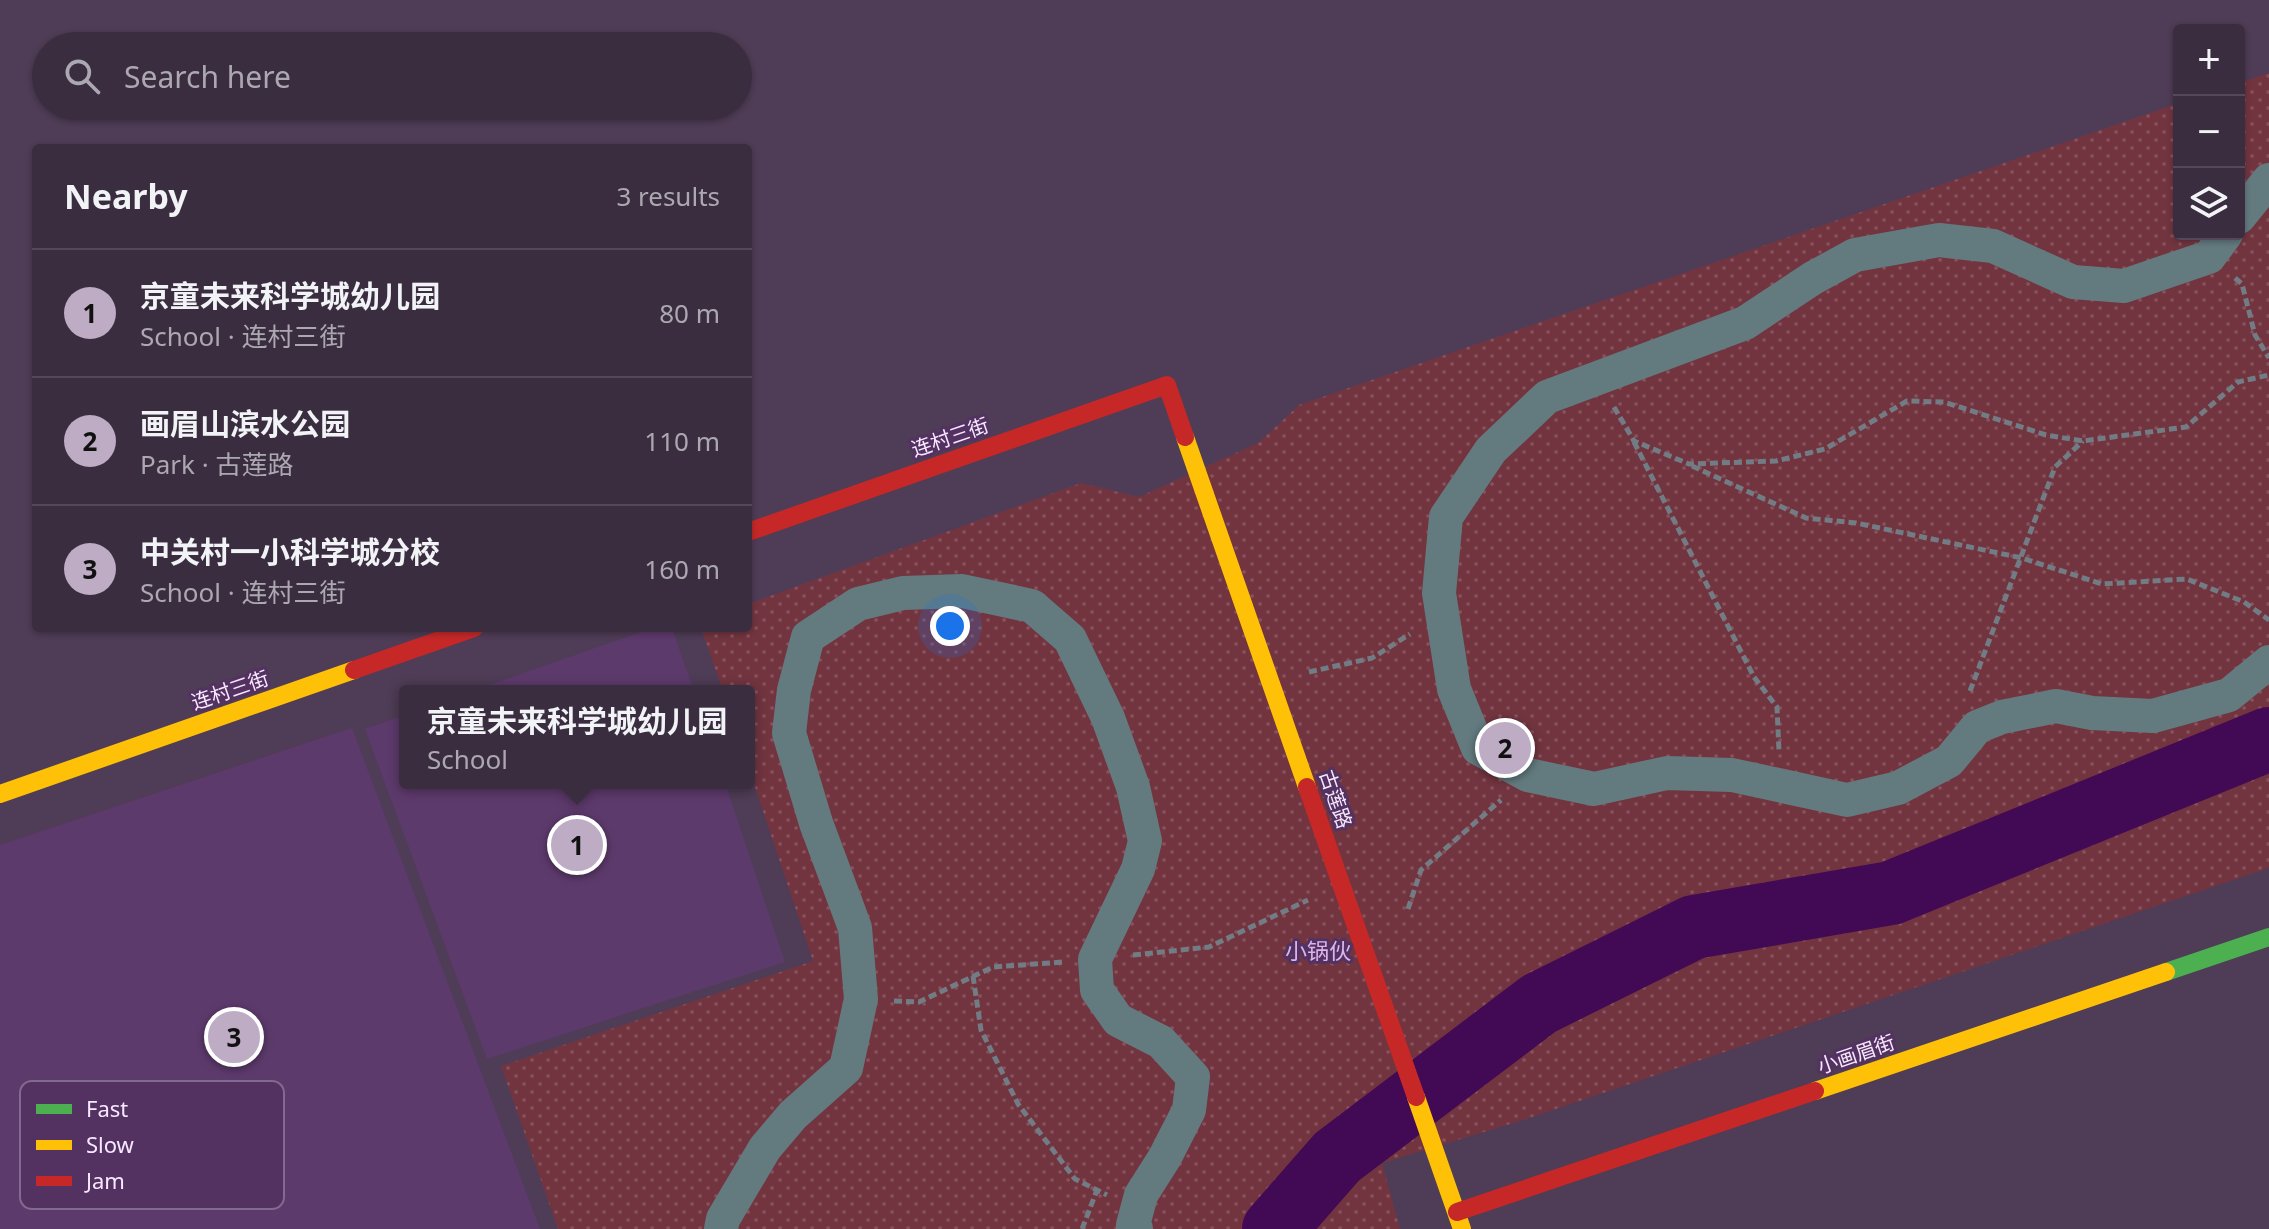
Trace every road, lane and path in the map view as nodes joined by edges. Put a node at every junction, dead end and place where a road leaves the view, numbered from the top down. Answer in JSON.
{"nodes":[{"id":1,"x":2269,"y":180,"type":"edge"},
{"id":2,"x":2245,"y":210,"type":"edge"},
{"id":3,"x":2218,"y":245,"type":"edge"},
{"id":4,"x":2269,"y":358,"type":"edge"},
{"id":5,"x":2269,"y":375,"type":"edge"},
{"id":6,"x":1598,"y":379,"type":"junction"},
{"id":7,"x":1167,"y":385,"type":"joint"},
{"id":8,"x":1634,"y":441,"type":"junction"},
{"id":9,"x":2083,"y":441,"type":"junction"},
{"id":10,"x":1689,"y":464,"type":"junction"},
{"id":11,"x":752,"y":531,"type":"edge"},
{"id":12,"x":2022,"y":558,"type":"junction"},
{"id":13,"x":1442,"y":614,"type":"junction"},
{"id":14,"x":2269,"y":620,"type":"edge"},
{"id":15,"x":463,"y":632,"type":"edge"},
{"id":16,"x":2269,"y":662,"type":"edge"},
{"id":17,"x":1308,"y":672,"type":"dead end"},
{"id":18,"x":1967,"y":700,"type":"dead end"},
{"id":19,"x":1528,"y":775,"type":"junction"},
{"id":20,"x":1762,"y":781,"type":"junction"},
{"id":21,"x":0,"y":794,"type":"edge"},
{"id":22,"x":1342,"y":883,"type":"junction"},
{"id":23,"x":1408,"y":909,"type":"dead end"},
{"id":24,"x":2265,"y":943,"type":"edge"},
{"id":25,"x":1095,"y":959,"type":"junction"},
{"id":26,"x":973,"y":976,"type":"junction"},
{"id":27,"x":861,"y":999,"type":"junction"},
{"id":28,"x":1097,"y":1190,"type":"junction"},
{"id":29,"x":1460,"y":1220,"type":"edge"},
{"id":30,"x":1135,"y":1222,"type":"edge"},
{"id":31,"x":721,"y":1229,"type":"edge"},
{"id":32,"x":1082,"y":1229,"type":"edge"}],
"edges":[{"from":1,"to":2,"type":"street"},
{"from":3,"to":4,"type":"path"},
{"from":3,"to":6,"type":"street"},
{"from":5,"to":9,"type":"path"},
{"from":6,"to":8,"type":"path"},
{"from":6,"to":13,"type":"street"},
{"from":7,"to":11,"type":"street","name":"连村三街"},
{"from":7,"to":22,"type":"street","name":"古莲路"},
{"from":8,"to":10,"type":"path"},
{"from":8,"to":20,"type":"path"},
{"from":9,"to":10,"type":"path"},
{"from":9,"to":12,"type":"path"},
{"from":10,"to":12,"type":"path"},
{"from":12,"to":14,"type":"path"},
{"from":12,"to":18,"type":"path"},
{"from":13,"to":17,"type":"path"},
{"from":13,"to":19,"type":"street"},
{"from":15,"to":21,"type":"street","name":"连村三街"},
{"from":16,"to":20,"type":"street"},
{"from":19,"to":20,"type":"street"},
{"from":19,"to":23,"type":"path"},
{"from":22,"to":25,"type":"path"},
{"from":22,"to":29,"type":"street","name":"古莲路"},
{"from":24,"to":29,"type":"street","name":"小画眉街"},
{"from":25,"to":26,"type":"path"},
{"from":25,"to":27,"type":"street"},
{"from":25,"to":30,"type":"street"},
{"from":26,"to":27,"type":"path"},
{"from":26,"to":28,"type":"path"},
{"from":27,"to":31,"type":"street"},
{"from":28,"to":30,"type":"path"},
{"from":28,"to":32,"type":"path"}]}
